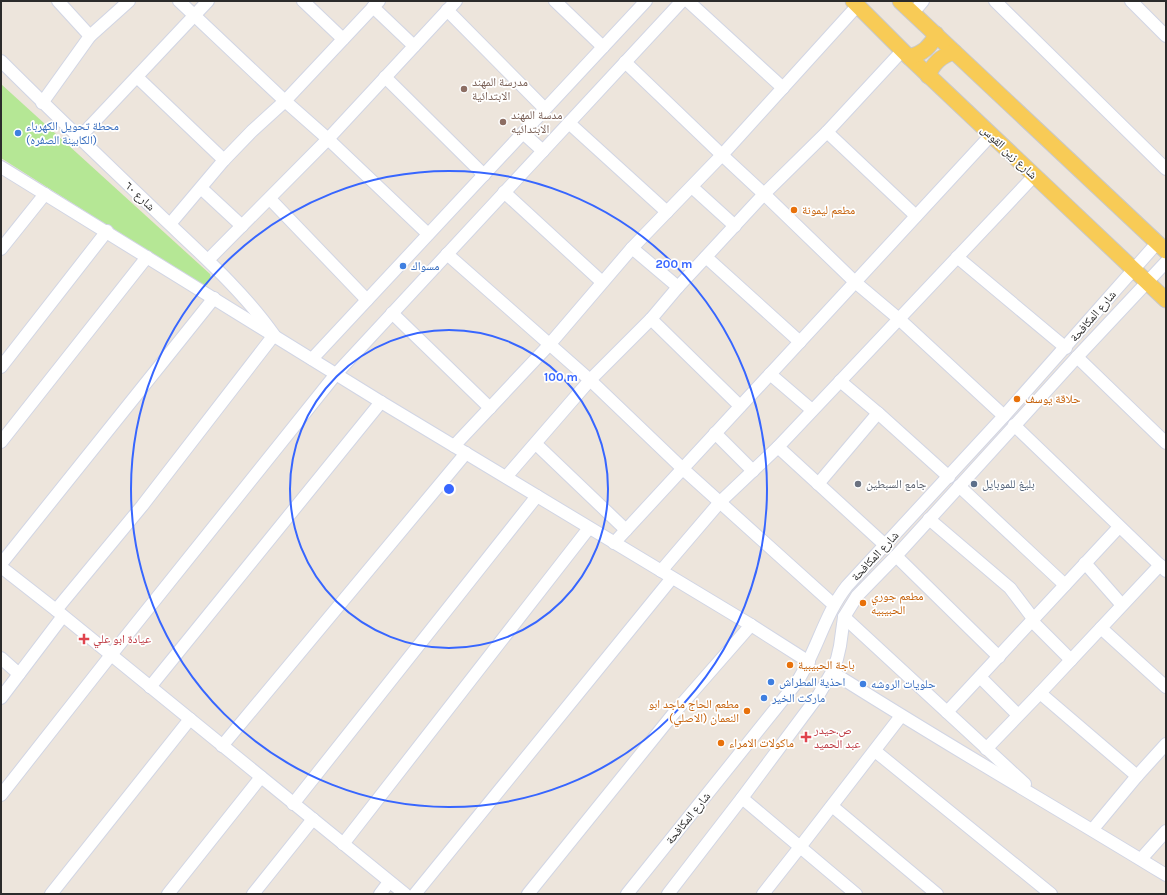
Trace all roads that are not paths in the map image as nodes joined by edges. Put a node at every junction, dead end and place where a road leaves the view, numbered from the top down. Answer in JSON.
{"nodes":[{"id":1,"x":58,"y":1,"type":"edge"},
{"id":2,"x":129,"y":1,"type":"edge"},
{"id":3,"x":179,"y":1,"type":"edge"},
{"id":4,"x":208,"y":1,"type":"edge"},
{"id":5,"x":303,"y":1,"type":"edge"},
{"id":6,"x":456,"y":1,"type":"edge"},
{"id":7,"x":555,"y":1,"type":"edge"},
{"id":8,"x":646,"y":1,"type":"edge"},
{"id":9,"x":682,"y":1,"type":"edge"},
{"id":10,"x":688,"y":1,"type":"edge"},
{"id":11,"x":900,"y":1,"type":"edge"},
{"id":12,"x":923,"y":1,"type":"edge"},
{"id":13,"x":995,"y":1,"type":"edge"},
{"id":14,"x":1131,"y":1,"type":"edge"},
{"id":15,"x":856,"y":3,"type":"edge"},
{"id":16,"x":376,"y":4,"type":"edge"},
{"id":17,"x":447,"y":10,"type":"junction"},
{"id":18,"x":913,"y":13,"type":"junction"},
{"id":19,"x":194,"y":16,"type":"junction"},
{"id":20,"x":936,"y":34,"type":"junction"},
{"id":21,"x":90,"y":36,"type":"junction"},
{"id":22,"x":1166,"y":36,"type":"edge"},
{"id":23,"x":343,"y":39,"type":"junction"},
{"id":24,"x":414,"y":46,"type":"junction"},
{"id":25,"x":603,"y":47,"type":"junction"},
{"id":26,"x":954,"y":52,"type":"junction"},
{"id":27,"x":906,"y":54,"type":"junction"},
{"id":28,"x":1,"y":61,"type":"edge"},
{"id":29,"x":625,"y":62,"type":"junction"},
{"id":30,"x":928,"y":76,"type":"junction"},
{"id":31,"x":136,"y":77,"type":"junction"},
{"id":32,"x":385,"y":77,"type":"junction"},
{"id":33,"x":783,"y":88,"type":"junction"},
{"id":34,"x":285,"y":101,"type":"junction"},
{"id":35,"x":42,"y":103,"type":"junction"},
{"id":36,"x":545,"y":109,"type":"junction"},
{"id":37,"x":569,"y":123,"type":"junction"},
{"id":38,"x":827,"y":132,"type":"junction"},
{"id":39,"x":523,"y":133,"type":"junction"},
{"id":40,"x":991,"y":135,"type":"junction"},
{"id":41,"x":79,"y":138,"type":"junction"},
{"id":42,"x":328,"y":139,"type":"junction"},
{"id":43,"x":543,"y":151,"type":"junction"},
{"id":44,"x":722,"y":156,"type":"junction"},
{"id":45,"x":224,"y":160,"type":"junction"},
{"id":46,"x":1,"y":167,"type":"edge"},
{"id":47,"x":1166,"y":169,"type":"edge"},
{"id":48,"x":484,"y":174,"type":"junction"},
{"id":49,"x":1034,"y":176,"type":"junction"},
{"id":50,"x":692,"y":187,"type":"junction"},
{"id":51,"x":201,"y":188,"type":"junction"},
{"id":52,"x":504,"y":192,"type":"junction"},
{"id":53,"x":45,"y":194,"type":"junction"},
{"id":54,"x":764,"y":194,"type":"junction"},
{"id":55,"x":270,"y":199,"type":"junction"},
{"id":56,"x":667,"y":212,"type":"junction"},
{"id":57,"x":916,"y":216,"type":"junction"},
{"id":58,"x":170,"y":224,"type":"junction"},
{"id":59,"x":242,"y":226,"type":"junction"},
{"id":60,"x":735,"y":226,"type":"junction"},
{"id":61,"x":107,"y":232,"type":"junction"},
{"id":62,"x":428,"y":234,"type":"junction"},
{"id":63,"x":1162,"y":247,"type":"edge"},
{"id":64,"x":632,"y":248,"type":"junction"},
{"id":65,"x":1,"y":249,"type":"edge"},
{"id":66,"x":447,"y":254,"type":"junction"},
{"id":67,"x":148,"y":256,"type":"junction"},
{"id":68,"x":706,"y":257,"type":"junction"},
{"id":69,"x":957,"y":257,"type":"junction"},
{"id":70,"x":208,"y":260,"type":"junction"},
{"id":71,"x":1166,"y":262,"type":"edge"},
{"id":72,"x":1134,"y":270,"type":"junction"},
{"id":73,"x":602,"y":282,"type":"junction"},
{"id":74,"x":855,"y":282,"type":"junction"},
{"id":75,"x":1147,"y":283,"type":"junction"},
{"id":76,"x":678,"y":287,"type":"junction"},
{"id":77,"x":214,"y":298,"type":"junction"},
{"id":78,"x":367,"y":300,"type":"junction"},
{"id":79,"x":1166,"y":300,"type":"edge"},
{"id":80,"x":392,"y":313,"type":"junction"},
{"id":81,"x":651,"y":319,"type":"junction"},
{"id":82,"x":899,"y":319,"type":"junction"},
{"id":83,"x":274,"y":335,"type":"junction"},
{"id":84,"x":800,"y":342,"type":"junction"},
{"id":85,"x":549,"y":345,"type":"junction"},
{"id":86,"x":1066,"y":348,"type":"junction"},
{"id":87,"x":1077,"y":357,"type":"junction"},
{"id":88,"x":312,"y":359,"type":"junction"},
{"id":89,"x":1,"y":367,"type":"edge"},
{"id":90,"x":336,"y":374,"type":"junction"},
{"id":91,"x":770,"y":374,"type":"junction"},
{"id":92,"x":590,"y":380,"type":"junction"},
{"id":93,"x":840,"y":381,"type":"junction"},
{"id":94,"x":381,"y":402,"type":"junction"},
{"id":95,"x":740,"y":406,"type":"junction"},
{"id":96,"x":490,"y":408,"type":"junction"},
{"id":97,"x":812,"y":410,"type":"junction"},
{"id":98,"x":878,"y":413,"type":"junction"},
{"id":99,"x":1004,"y":416,"type":"junction"},
{"id":100,"x":1014,"y":425,"type":"junction"},
{"id":101,"x":715,"y":434,"type":"junction"},
{"id":102,"x":1,"y":442,"type":"edge"},
{"id":103,"x":1166,"y":443,"type":"edge"},
{"id":104,"x":536,"y":444,"type":"junction"},
{"id":105,"x":454,"y":446,"type":"junction"},
{"id":106,"x":778,"y":446,"type":"junction"},
{"id":107,"x":466,"y":453,"type":"junction"},
{"id":108,"x":683,"y":469,"type":"junction"},
{"id":109,"x":753,"y":470,"type":"junction"},
{"id":110,"x":948,"y":476,"type":"junction"},
{"id":111,"x":506,"y":477,"type":"junction"},
{"id":112,"x":818,"y":484,"type":"junction"},
{"id":113,"x":959,"y":486,"type":"junction"},
{"id":114,"x":537,"y":496,"type":"junction"},
{"id":115,"x":720,"y":502,"type":"junction"},
{"id":116,"x":929,"y":519,"type":"junction"},
{"id":117,"x":1119,"y":527,"type":"junction"},
{"id":118,"x":589,"y":528,"type":"junction"},
{"id":119,"x":626,"y":530,"type":"junction"},
{"id":120,"x":614,"y":543,"type":"junction"},
{"id":121,"x":885,"y":546,"type":"junction"},
{"id":122,"x":896,"y":556,"type":"junction"},
{"id":123,"x":1,"y":564,"type":"edge"},
{"id":124,"x":1085,"y":564,"type":"junction"},
{"id":125,"x":1,"y":567,"type":"edge"},
{"id":126,"x":1163,"y":568,"type":"edge"},
{"id":127,"x":661,"y":571,"type":"junction"},
{"id":128,"x":672,"y":578,"type":"junction"},
{"id":129,"x":1066,"y":585,"type":"junction"},
{"id":130,"x":834,"y":605,"type":"junction"},
{"id":131,"x":1122,"y":605,"type":"junction"},
{"id":132,"x":59,"y":613,"type":"junction"},
{"id":133,"x":844,"y":617,"type":"junction"},
{"id":134,"x":1032,"y":621,"type":"junction"},
{"id":135,"x":751,"y":625,"type":"junction"},
{"id":136,"x":1101,"y":628,"type":"junction"},
{"id":137,"x":111,"y":655,"type":"junction"},
{"id":138,"x":999,"y":657,"type":"junction"},
{"id":139,"x":1,"y":658,"type":"edge"},
{"id":140,"x":1071,"y":660,"type":"junction"},
{"id":141,"x":809,"y":662,"type":"junction"},
{"id":142,"x":832,"y":672,"type":"junction"},
{"id":143,"x":19,"y":674,"type":"junction"},
{"id":144,"x":980,"y":677,"type":"junction"},
{"id":145,"x":1166,"y":687,"type":"edge"},
{"id":146,"x":150,"y":688,"type":"junction"},
{"id":147,"x":1040,"y":693,"type":"junction"},
{"id":148,"x":1,"y":698,"type":"edge"},
{"id":149,"x":947,"y":712,"type":"junction"},
{"id":150,"x":1018,"y":715,"type":"junction"},
{"id":151,"x":901,"y":716,"type":"junction"},
{"id":152,"x":190,"y":719,"type":"junction"},
{"id":153,"x":1166,"y":744,"type":"edge"},
{"id":154,"x":222,"y":746,"type":"junction"},
{"id":155,"x":986,"y":749,"type":"junction"},
{"id":156,"x":875,"y":751,"type":"junction"},
{"id":157,"x":1137,"y":776,"type":"junction"},
{"id":158,"x":261,"y":777,"type":"junction"},
{"id":159,"x":1,"y":795,"type":"edge"},
{"id":160,"x":742,"y":798,"type":"junction"},
{"id":161,"x":1046,"y":802,"type":"junction"},
{"id":162,"x":293,"y":804,"type":"junction"},
{"id":163,"x":832,"y":806,"type":"junction"},
{"id":164,"x":312,"y":819,"type":"junction"},
{"id":165,"x":1093,"y":829,"type":"junction"},
{"id":166,"x":1166,"y":831,"type":"edge"},
{"id":167,"x":343,"y":844,"type":"junction"},
{"id":168,"x":800,"y":848,"type":"junction"},
{"id":169,"x":1141,"y":860,"type":"junction"},
{"id":170,"x":1166,"y":875,"type":"edge"},
{"id":171,"x":390,"y":882,"type":"junction"},
{"id":172,"x":51,"y":894,"type":"edge"},
{"id":173,"x":168,"y":894,"type":"edge"},
{"id":174,"x":253,"y":894,"type":"edge"},
{"id":175,"x":380,"y":894,"type":"edge"},
{"id":176,"x":405,"y":894,"type":"edge"},
{"id":177,"x":415,"y":894,"type":"edge"},
{"id":178,"x":528,"y":894,"type":"edge"},
{"id":179,"x":627,"y":894,"type":"edge"},
{"id":180,"x":668,"y":894,"type":"edge"},
{"id":181,"x":763,"y":894,"type":"edge"},
{"id":182,"x":856,"y":894,"type":"edge"},
{"id":183,"x":937,"y":894,"type":"edge"},
{"id":184,"x":1051,"y":894,"type":"edge"}],
"edges":[{"from":1,"to":21,"type":"street"},
{"from":2,"to":21,"type":"street"},
{"from":3,"to":19,"type":"street"},
{"from":4,"to":19,"type":"street"},
{"from":5,"to":23,"type":"street"},
{"from":6,"to":17,"type":"street"},
{"from":7,"to":25,"type":"street"},
{"from":8,"to":25,"type":"street"},
{"from":9,"to":29,"type":"street"},
{"from":10,"to":33,"type":"street"},
{"from":11,"to":18,"type":"main road"},
{"from":12,"to":18,"type":"street"},
{"from":13,"to":47,"type":"street"},
{"from":14,"to":22,"type":"street"},
{"from":15,"to":27,"type":"main road","name":"شارع زين القوس"},
{"from":15,"to":33,"type":"street"},
{"from":16,"to":23,"type":"street"},
{"from":16,"to":24,"type":"street"},
{"from":17,"to":24,"type":"street"},
{"from":17,"to":36,"type":"street"},
{"from":18,"to":20,"type":"main road"},
{"from":19,"to":31,"type":"street"},
{"from":19,"to":34,"type":"street"},
{"from":20,"to":26,"type":"main road"},
{"from":20,"to":27,"type":"main road"},
{"from":21,"to":35,"type":"street"},
{"from":23,"to":34,"type":"street"},
{"from":24,"to":32,"type":"street"},
{"from":25,"to":36,"type":"street"},
{"from":26,"to":30,"type":"main road"},
{"from":26,"to":63,"type":"main road"},
{"from":27,"to":30,"type":"main road","name":"شارع زين القوس"},
{"from":27,"to":38,"type":"street"},
{"from":28,"to":35,"type":"street","name":"شارع ٦٠"},
{"from":29,"to":37,"type":"street"},
{"from":29,"to":44,"type":"street"},
{"from":30,"to":40,"type":"main road","name":"شارع زين القوس"},
{"from":31,"to":41,"type":"street"},
{"from":31,"to":45,"type":"street"},
{"from":32,"to":42,"type":"street"},
{"from":32,"to":48,"type":"street"},
{"from":33,"to":44,"type":"street"},
{"from":34,"to":42,"type":"street"},
{"from":34,"to":45,"type":"street"},
{"from":35,"to":41,"type":"street","name":"شارع ٦٠"},
{"from":36,"to":39,"type":"street"},
{"from":37,"to":43,"type":"street"},
{"from":37,"to":56,"type":"street"},
{"from":38,"to":54,"type":"street"},
{"from":38,"to":57,"type":"street"},
{"from":39,"to":43,"type":"street"},
{"from":39,"to":48,"type":"street"},
{"from":40,"to":49,"type":"main road","name":"شارع زين القوس"},
{"from":40,"to":57,"type":"street"},
{"from":41,"to":58,"type":"street","name":"شارع ٦٠"},
{"from":42,"to":55,"type":"street"},
{"from":42,"to":62,"type":"street"},
{"from":43,"to":52,"type":"street"},
{"from":44,"to":50,"type":"street"},
{"from":44,"to":54,"type":"street"},
{"from":45,"to":51,"type":"street"},
{"from":46,"to":53,"type":"street"},
{"from":48,"to":62,"type":"street"},
{"from":49,"to":69,"type":"street"},
{"from":49,"to":72,"type":"main road","name":"شارع زين القوس"},
{"from":50,"to":56,"type":"street"},
{"from":50,"to":60,"type":"street"},
{"from":51,"to":58,"type":"street"},
{"from":51,"to":59,"type":"street"},
{"from":52,"to":66,"type":"street"},
{"from":52,"to":73,"type":"street"},
{"from":53,"to":61,"type":"street"},
{"from":53,"to":65,"type":"street"},
{"from":54,"to":60,"type":"street"},
{"from":54,"to":74,"type":"street"},
{"from":55,"to":59,"type":"street"},
{"from":55,"to":78,"type":"street"},
{"from":56,"to":64,"type":"street"},
{"from":57,"to":74,"type":"street"},
{"from":58,"to":70,"type":"street","name":"شارع ٦٠"},
{"from":59,"to":70,"type":"street"},
{"from":60,"to":68,"type":"street"},
{"from":61,"to":67,"type":"street"},
{"from":61,"to":89,"type":"street"},
{"from":62,"to":78,"type":"street"},
{"from":63,"to":72,"type":"street","name":"شارع المكافحة"},
{"from":64,"to":73,"type":"street"},
{"from":64,"to":76,"type":"street"},
{"from":66,"to":80,"type":"street"},
{"from":66,"to":85,"type":"street"},
{"from":67,"to":77,"type":"street"},
{"from":67,"to":102,"type":"street"},
{"from":68,"to":76,"type":"street"},
{"from":68,"to":84,"type":"street"},
{"from":69,"to":82,"type":"street"},
{"from":69,"to":86,"type":"street"},
{"from":70,"to":83,"type":"street","name":"شارع ٦٠"},
{"from":71,"to":75,"type":"street","name":"شارع المكافحة"},
{"from":72,"to":75,"type":"main road","name":"شارع زين القوس"},
{"from":72,"to":86,"type":"street","name":"شارع المكافحة"},
{"from":73,"to":85,"type":"street"},
{"from":74,"to":82,"type":"street"},
{"from":74,"to":84,"type":"street"},
{"from":75,"to":79,"type":"main road","name":"شارع زين القوس"},
{"from":75,"to":87,"type":"street","name":"شارع المكافحة"},
{"from":76,"to":81,"type":"street"},
{"from":77,"to":83,"type":"street"},
{"from":77,"to":123,"type":"street"},
{"from":78,"to":88,"type":"street"},
{"from":80,"to":90,"type":"street"},
{"from":80,"to":96,"type":"street"},
{"from":81,"to":92,"type":"street"},
{"from":81,"to":95,"type":"street"},
{"from":82,"to":93,"type":"street"},
{"from":82,"to":99,"type":"street"},
{"from":83,"to":88,"type":"street"},
{"from":83,"to":132,"type":"street"},
{"from":84,"to":91,"type":"street"},
{"from":85,"to":92,"type":"street"},
{"from":85,"to":96,"type":"street"},
{"from":86,"to":99,"type":"street","name":"شارع المكافحة"},
{"from":87,"to":100,"type":"street","name":"شارع المكافحة"},
{"from":87,"to":103,"type":"street"},
{"from":88,"to":90,"type":"street"},
{"from":90,"to":94,"type":"street"},
{"from":90,"to":137,"type":"street"},
{"from":91,"to":95,"type":"street"},
{"from":91,"to":97,"type":"street"},
{"from":92,"to":104,"type":"street"},
{"from":92,"to":108,"type":"street"},
{"from":93,"to":97,"type":"street"},
{"from":93,"to":98,"type":"street"},
{"from":94,"to":105,"type":"street"},
{"from":94,"to":146,"type":"street"},
{"from":95,"to":101,"type":"street"},
{"from":96,"to":105,"type":"street"},
{"from":97,"to":106,"type":"street"},
{"from":98,"to":110,"type":"street"},
{"from":98,"to":112,"type":"street"},
{"from":99,"to":110,"type":"street","name":"شارع المكافحة"},
{"from":100,"to":113,"type":"street","name":"شارع المكافحة"},
{"from":100,"to":117,"type":"street"},
{"from":101,"to":108,"type":"street"},
{"from":101,"to":109,"type":"street"},
{"from":104,"to":111,"type":"street"},
{"from":104,"to":119,"type":"street"},
{"from":105,"to":107,"type":"street"},
{"from":106,"to":109,"type":"street"},
{"from":106,"to":112,"type":"street"},
{"from":107,"to":111,"type":"street"},
{"from":107,"to":154,"type":"street"},
{"from":108,"to":115,"type":"street"},
{"from":108,"to":119,"type":"street"},
{"from":109,"to":115,"type":"street"},
{"from":110,"to":121,"type":"street","name":"شارع المكافحة"},
{"from":111,"to":114,"type":"street"},
{"from":112,"to":121,"type":"street"},
{"from":113,"to":116,"type":"street","name":"شارع المكافحة"},
{"from":113,"to":129,"type":"street"},
{"from":114,"to":118,"type":"street"},
{"from":114,"to":162,"type":"street"},
{"from":115,"to":127,"type":"street"},
{"from":115,"to":130,"type":"street"},
{"from":116,"to":122,"type":"street","name":"شارع المكافحة"},
{"from":116,"to":134,"type":"street"},
{"from":117,"to":124,"type":"street"},
{"from":117,"to":126,"type":"street"},
{"from":118,"to":120,"type":"street"},
{"from":118,"to":167,"type":"street"},
{"from":119,"to":120,"type":"street"},
{"from":120,"to":127,"type":"street"},
{"from":121,"to":130,"type":"street","name":"شارع المكافحة"},
{"from":122,"to":133,"type":"street","name":"شارع المكافحة"},
{"from":122,"to":138,"type":"street"},
{"from":124,"to":129,"type":"street"},
{"from":124,"to":131,"type":"street"},
{"from":125,"to":132,"type":"street"},
{"from":126,"to":131,"type":"street"},
{"from":127,"to":128,"type":"street"},
{"from":128,"to":135,"type":"street"},
{"from":128,"to":177,"type":"street"},
{"from":129,"to":134,"type":"street"},
{"from":130,"to":141,"type":"street","name":"شارع المكافحة"},
{"from":131,"to":136,"type":"street"},
{"from":132,"to":137,"type":"street"},
{"from":132,"to":143,"type":"street"},
{"from":133,"to":142,"type":"street","name":"شارع المكافحة"},
{"from":133,"to":149,"type":"street"},
{"from":134,"to":138,"type":"street"},
{"from":134,"to":140,"type":"street"},
{"from":135,"to":141,"type":"street"},
{"from":135,"to":178,"type":"street"},
{"from":136,"to":140,"type":"street"},
{"from":136,"to":145,"type":"street"},
{"from":137,"to":146,"type":"street"},
{"from":137,"to":159,"type":"street"},
{"from":138,"to":144,"type":"street"},
{"from":139,"to":143,"type":"street"},
{"from":140,"to":147,"type":"street"},
{"from":141,"to":179,"type":"street","name":"شارع المكافحة"},
{"from":142,"to":151,"type":"street"},
{"from":142,"to":160,"type":"street","name":"شارع المكافحة"},
{"from":143,"to":148,"type":"street"},
{"from":144,"to":149,"type":"street"},
{"from":144,"to":150,"type":"street"},
{"from":146,"to":152,"type":"street"},
{"from":147,"to":150,"type":"street"},
{"from":147,"to":157,"type":"street"},
{"from":149,"to":155,"type":"street"},
{"from":150,"to":155,"type":"street"},
{"from":151,"to":156,"type":"street"},
{"from":151,"to":161,"type":"street"},
{"from":152,"to":154,"type":"street"},
{"from":152,"to":172,"type":"street"},
{"from":153,"to":157,"type":"street"},
{"from":154,"to":158,"type":"street"},
{"from":155,"to":161,"type":"street"},
{"from":156,"to":163,"type":"street"},
{"from":156,"to":184,"type":"street"},
{"from":157,"to":165,"type":"street"},
{"from":158,"to":162,"type":"street"},
{"from":158,"to":173,"type":"street"},
{"from":160,"to":168,"type":"street"},
{"from":160,"to":180,"type":"street","name":"شارع المكافحة"},
{"from":161,"to":165,"type":"street"},
{"from":162,"to":164,"type":"street"},
{"from":163,"to":168,"type":"street"},
{"from":163,"to":183,"type":"street"},
{"from":164,"to":167,"type":"street"},
{"from":164,"to":174,"type":"street"},
{"from":165,"to":169,"type":"street"},
{"from":166,"to":169,"type":"street"},
{"from":167,"to":171,"type":"street"},
{"from":168,"to":181,"type":"street"},
{"from":168,"to":182,"type":"street"},
{"from":169,"to":170,"type":"street"},
{"from":171,"to":175,"type":"street"},
{"from":171,"to":176,"type":"street"}]}
